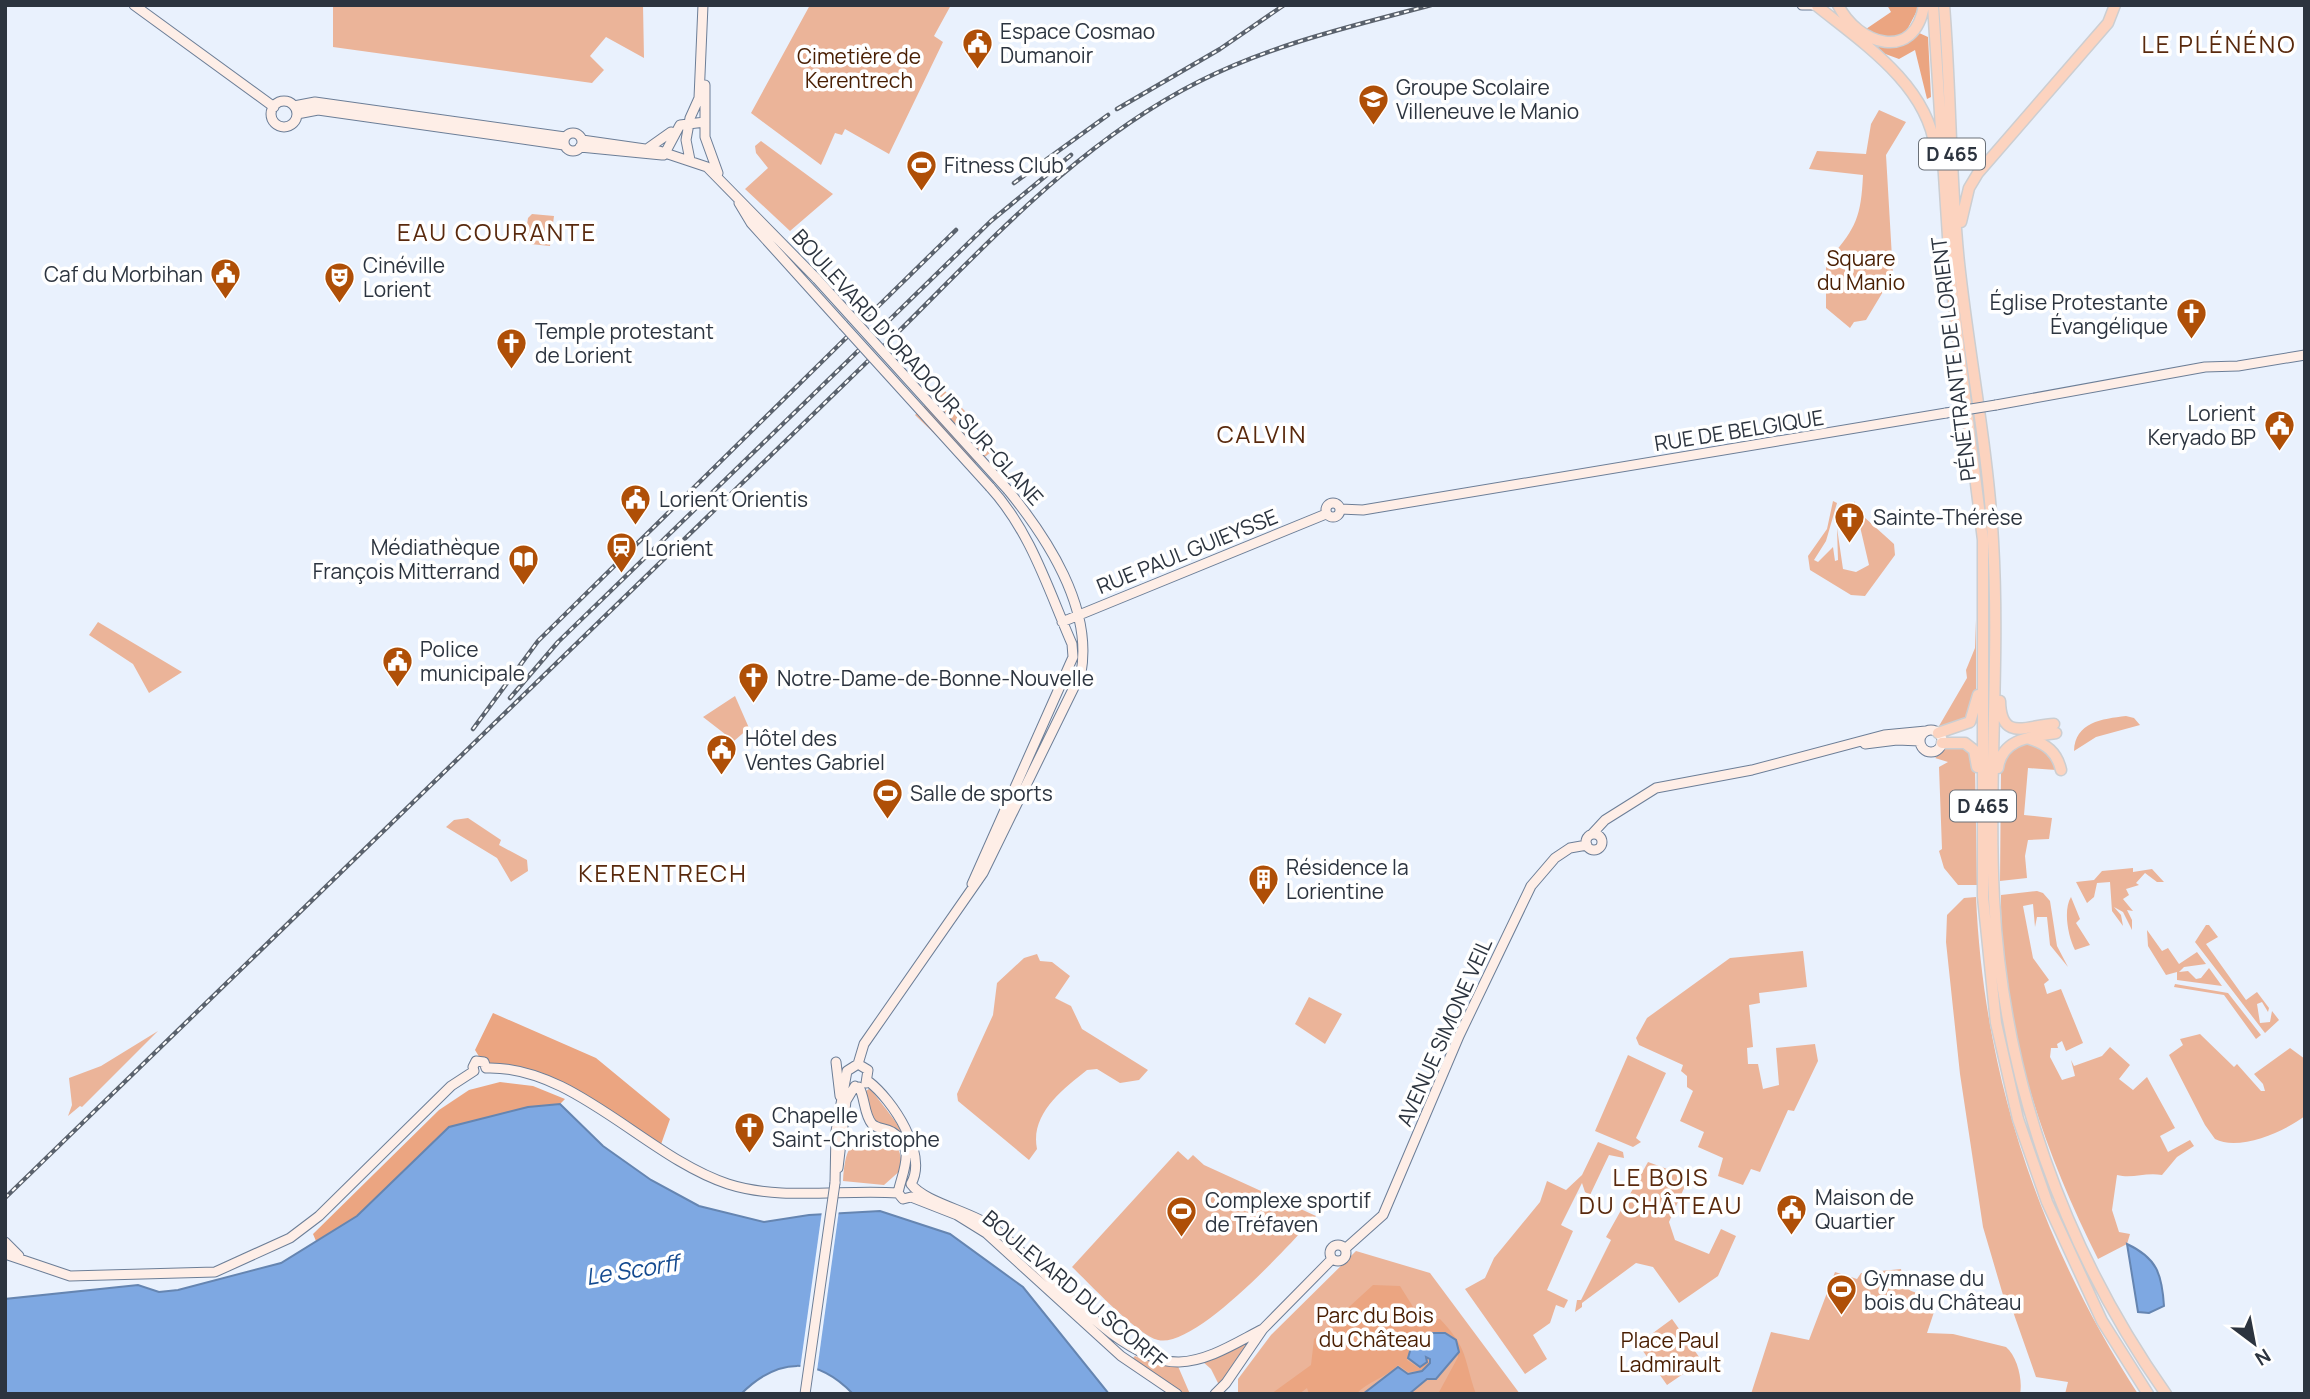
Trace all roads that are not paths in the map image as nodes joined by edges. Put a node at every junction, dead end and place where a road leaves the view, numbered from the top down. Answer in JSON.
{"nodes":[{"id":1,"x":134,"y":5,"type":"edge"},
{"id":2,"x":703,"y":5,"type":"edge"},
{"id":3,"x":1802,"y":5,"type":"edge"},
{"id":4,"x":1838,"y":5,"type":"edge"},
{"id":5,"x":1924,"y":5,"type":"edge"},
{"id":6,"x":1933,"y":5,"type":"edge"},
{"id":7,"x":1944,"y":5,"type":"edge"},
{"id":8,"x":2115,"y":5,"type":"edge"},
{"id":9,"x":1818,"y":6,"type":"edge"},
{"id":10,"x":701,"y":63,"type":"junction"},
{"id":11,"x":274,"y":107,"type":"junction"},
{"id":12,"x":296,"y":110,"type":"junction"},
{"id":13,"x":705,"y":122,"type":"junction"},
{"id":14,"x":686,"y":123,"type":"junction"},
{"id":15,"x":564,"y":141,"type":"junction"},
{"id":16,"x":581,"y":144,"type":"junction"},
{"id":17,"x":647,"y":149,"type":"junction"},
{"id":18,"x":664,"y":155,"type":"junction"},
{"id":19,"x":690,"y":160,"type":"junction"},
{"id":20,"x":722,"y":181,"type":"junction"},
{"id":21,"x":755,"y":220,"type":"junction"},
{"id":22,"x":1951,"y":283,"type":"junction"},
{"id":23,"x":1963,"y":302,"type":"junction"},
{"id":24,"x":2305,"y":355,"type":"edge"},
{"id":25,"x":1326,"y":514,"type":"joint"},
{"id":26,"x":1993,"y":539,"type":"junction"},
{"id":27,"x":1984,"y":552,"type":"junction"},
{"id":28,"x":1078,"y":615,"type":"junction"},
{"id":29,"x":1062,"y":622,"type":"junction"},
{"id":30,"x":1926,"y":731,"type":"junction"},
{"id":31,"x":1940,"y":738,"type":"junction"},
{"id":32,"x":2030,"y":739,"type":"junction"},
{"id":33,"x":1920,"y":741,"type":"junction"},
{"id":34,"x":1850,"y":744,"type":"junction"},
{"id":35,"x":2062,"y":769,"type":"dead end"},
{"id":36,"x":1616,"y":814,"type":"junction"},
{"id":37,"x":1592,"y":834,"type":"junction"},
{"id":38,"x":1602,"y":841,"type":"junction"},
{"id":39,"x":1587,"y":845,"type":"junction"},
{"id":40,"x":971,"y":890,"type":"junction"},
{"id":41,"x":1983,"y":897,"type":"junction"},
{"id":42,"x":1996,"y":932,"type":"junction"},
{"id":43,"x":836,"y":1062,"type":"dead end"},
{"id":44,"x":858,"y":1064,"type":"junction"},
{"id":45,"x":868,"y":1081,"type":"junction"},
{"id":46,"x":854,"y":1084,"type":"junction"},
{"id":47,"x":840,"y":1098,"type":"junction"},
{"id":48,"x":835,"y":1183,"type":"junction"},
{"id":49,"x":907,"y":1189,"type":"junction"},
{"id":50,"x":7,"y":1249,"type":"edge"},
{"id":51,"x":2098,"y":1312,"type":"junction"},
{"id":52,"x":1263,"y":1329,"type":"junction"},
{"id":53,"x":2139,"y":1351,"type":"junction"},
{"id":54,"x":1216,"y":1393,"type":"edge"},
{"id":55,"x":805,"y":1394,"type":"edge"},
{"id":56,"x":1177,"y":1394,"type":"edge"},
{"id":57,"x":2148,"y":1394,"type":"edge"},
{"id":58,"x":2154,"y":1394,"type":"edge"},
{"id":59,"x":2166,"y":1394,"type":"edge"},
{"id":60,"x":2174,"y":1394,"type":"edge"}],
"edges":[{"from":1,"to":11,"type":"main road"},
{"from":2,"to":10,"type":"main road"},
{"from":3,"to":9,"type":"main road"},
{"from":4,"to":5,"type":"highway"},
{"from":6,"to":22,"type":"highway","name":"PÉNÉTRANTE DE LORIENT","number":"D 465"},
{"from":7,"to":23,"type":"highway","name":"PÉNÉTRANTE DE LORIENT","number":"D 465"},
{"from":8,"to":23,"type":"highway"},
{"from":9,"to":22,"type":"highway"},
{"from":10,"to":13,"type":"main road"},
{"from":10,"to":14,"type":"main road"},
{"from":11,"to":12,"type":"main road"},
{"from":11,"to":12,"type":"main road"},
{"from":12,"to":15,"type":"main road"},
{"from":13,"to":14,"type":"main road"},
{"from":13,"to":20,"type":"main road"},
{"from":14,"to":17,"type":"main road"},
{"from":14,"to":18,"type":"main road"},
{"from":14,"to":19,"type":"main road"},
{"from":15,"to":16,"type":"main road"},
{"from":15,"to":16,"type":"main road"},
{"from":16,"to":17,"type":"main road"},
{"from":16,"to":18,"type":"main road"},
{"from":17,"to":18,"type":"main road"},
{"from":18,"to":19,"type":"main road","name":"BOULEVARD D'ORADOUR-SUR-GLANE"},
{"from":19,"to":20,"type":"main road","name":"BOULEVARD D'ORADOUR-SUR-GLANE"},
{"from":20,"to":21,"type":"main road","name":"BOULEVARD D'ORADOUR-SUR-GLANE"},
{"from":21,"to":28,"type":"main road","name":"BOULEVARD D'ORADOUR-SUR-GLANE","bridge":true},
{"from":21,"to":29,"type":"main road","name":"BOULEVARD D'ORADOUR-SUR-GLANE","bridge":true},
{"from":22,"to":27,"type":"highway","name":"PÉNÉTRANTE DE LORIENT","number":"D 465"},
{"from":23,"to":26,"type":"highway","name":"PÉNÉTRANTE DE LORIENT","number":"D 465"},
{"from":24,"to":25,"type":"main road","name":"RUE DE BELGIQUE","bridge":true},
{"from":25,"to":28,"type":"main road","name":"RUE PAUL GUIEYSSE"},
{"from":26,"to":32,"type":"highway"},
{"from":26,"to":42,"type":"highway","name":"PÉNÉTRANTE DE LORIENT","number":"D 465"},
{"from":27,"to":31,"type":"highway"},
{"from":27,"to":41,"type":"highway","name":"PÉNÉTRANTE DE LORIENT","number":"D 465"},
{"from":28,"to":29,"type":"main road","name":"RUE PAUL GUIEYSSE"},
{"from":28,"to":40,"type":"main road","name":"BOULEVARD D'ORADOUR-SUR-GLANE"},
{"from":29,"to":40,"type":"main road","name":"BOULEVARD D'ORADOUR-SUR-GLANE"},
{"from":30,"to":31,"type":"main road"},
{"from":30,"to":33,"type":"main road"},
{"from":30,"to":34,"type":"main road"},
{"from":31,"to":33,"type":"main road"},
{"from":31,"to":41,"type":"highway"},
{"from":32,"to":35,"type":"highway"},
{"from":32,"to":42,"type":"highway"},
{"from":33,"to":34,"type":"main road"},
{"from":34,"to":36,"type":"main road"},
{"from":36,"to":37,"type":"main road"},
{"from":36,"to":38,"type":"main road"},
{"from":37,"to":38,"type":"main road"},
{"from":37,"to":39,"type":"main road"},
{"from":38,"to":39,"type":"main road","name":"AVENUE SIMONE VEIL"},
{"from":39,"to":52,"type":"main road","name":"AVENUE SIMONE VEIL"},
{"from":40,"to":44,"type":"main road"},
{"from":41,"to":51,"type":"highway","name":"PÉNÉTRANTE DE LORIENT","number":"D 465"},
{"from":42,"to":53,"type":"highway","name":"PÉNÉTRANTE DE LORIENT","number":"D 465"},
{"from":43,"to":47,"type":"main road"},
{"from":44,"to":45,"type":"main road"},
{"from":44,"to":46,"type":"main road"},
{"from":45,"to":46,"type":"main road"},
{"from":45,"to":49,"type":"main road"},
{"from":46,"to":47,"type":"main road"},
{"from":46,"to":48,"type":"main road"},
{"from":46,"to":49,"type":"main road"},
{"from":47,"to":48,"type":"main road"},
{"from":48,"to":55,"type":"main road","bridge":true},
{"from":49,"to":50,"type":"main road","name":"BOULEVARD DU SCORFF"},
{"from":49,"to":52,"type":"main road","name":"BOULEVARD DU SCORFF"},
{"from":49,"to":56,"type":"main road","name":"BOULEVARD DU SCORFF"},
{"from":51,"to":57,"type":"highway"},
{"from":51,"to":58,"type":"highway"},
{"from":52,"to":54,"type":"main road"},
{"from":53,"to":59,"type":"highway"},
{"from":53,"to":60,"type":"highway"}]}
